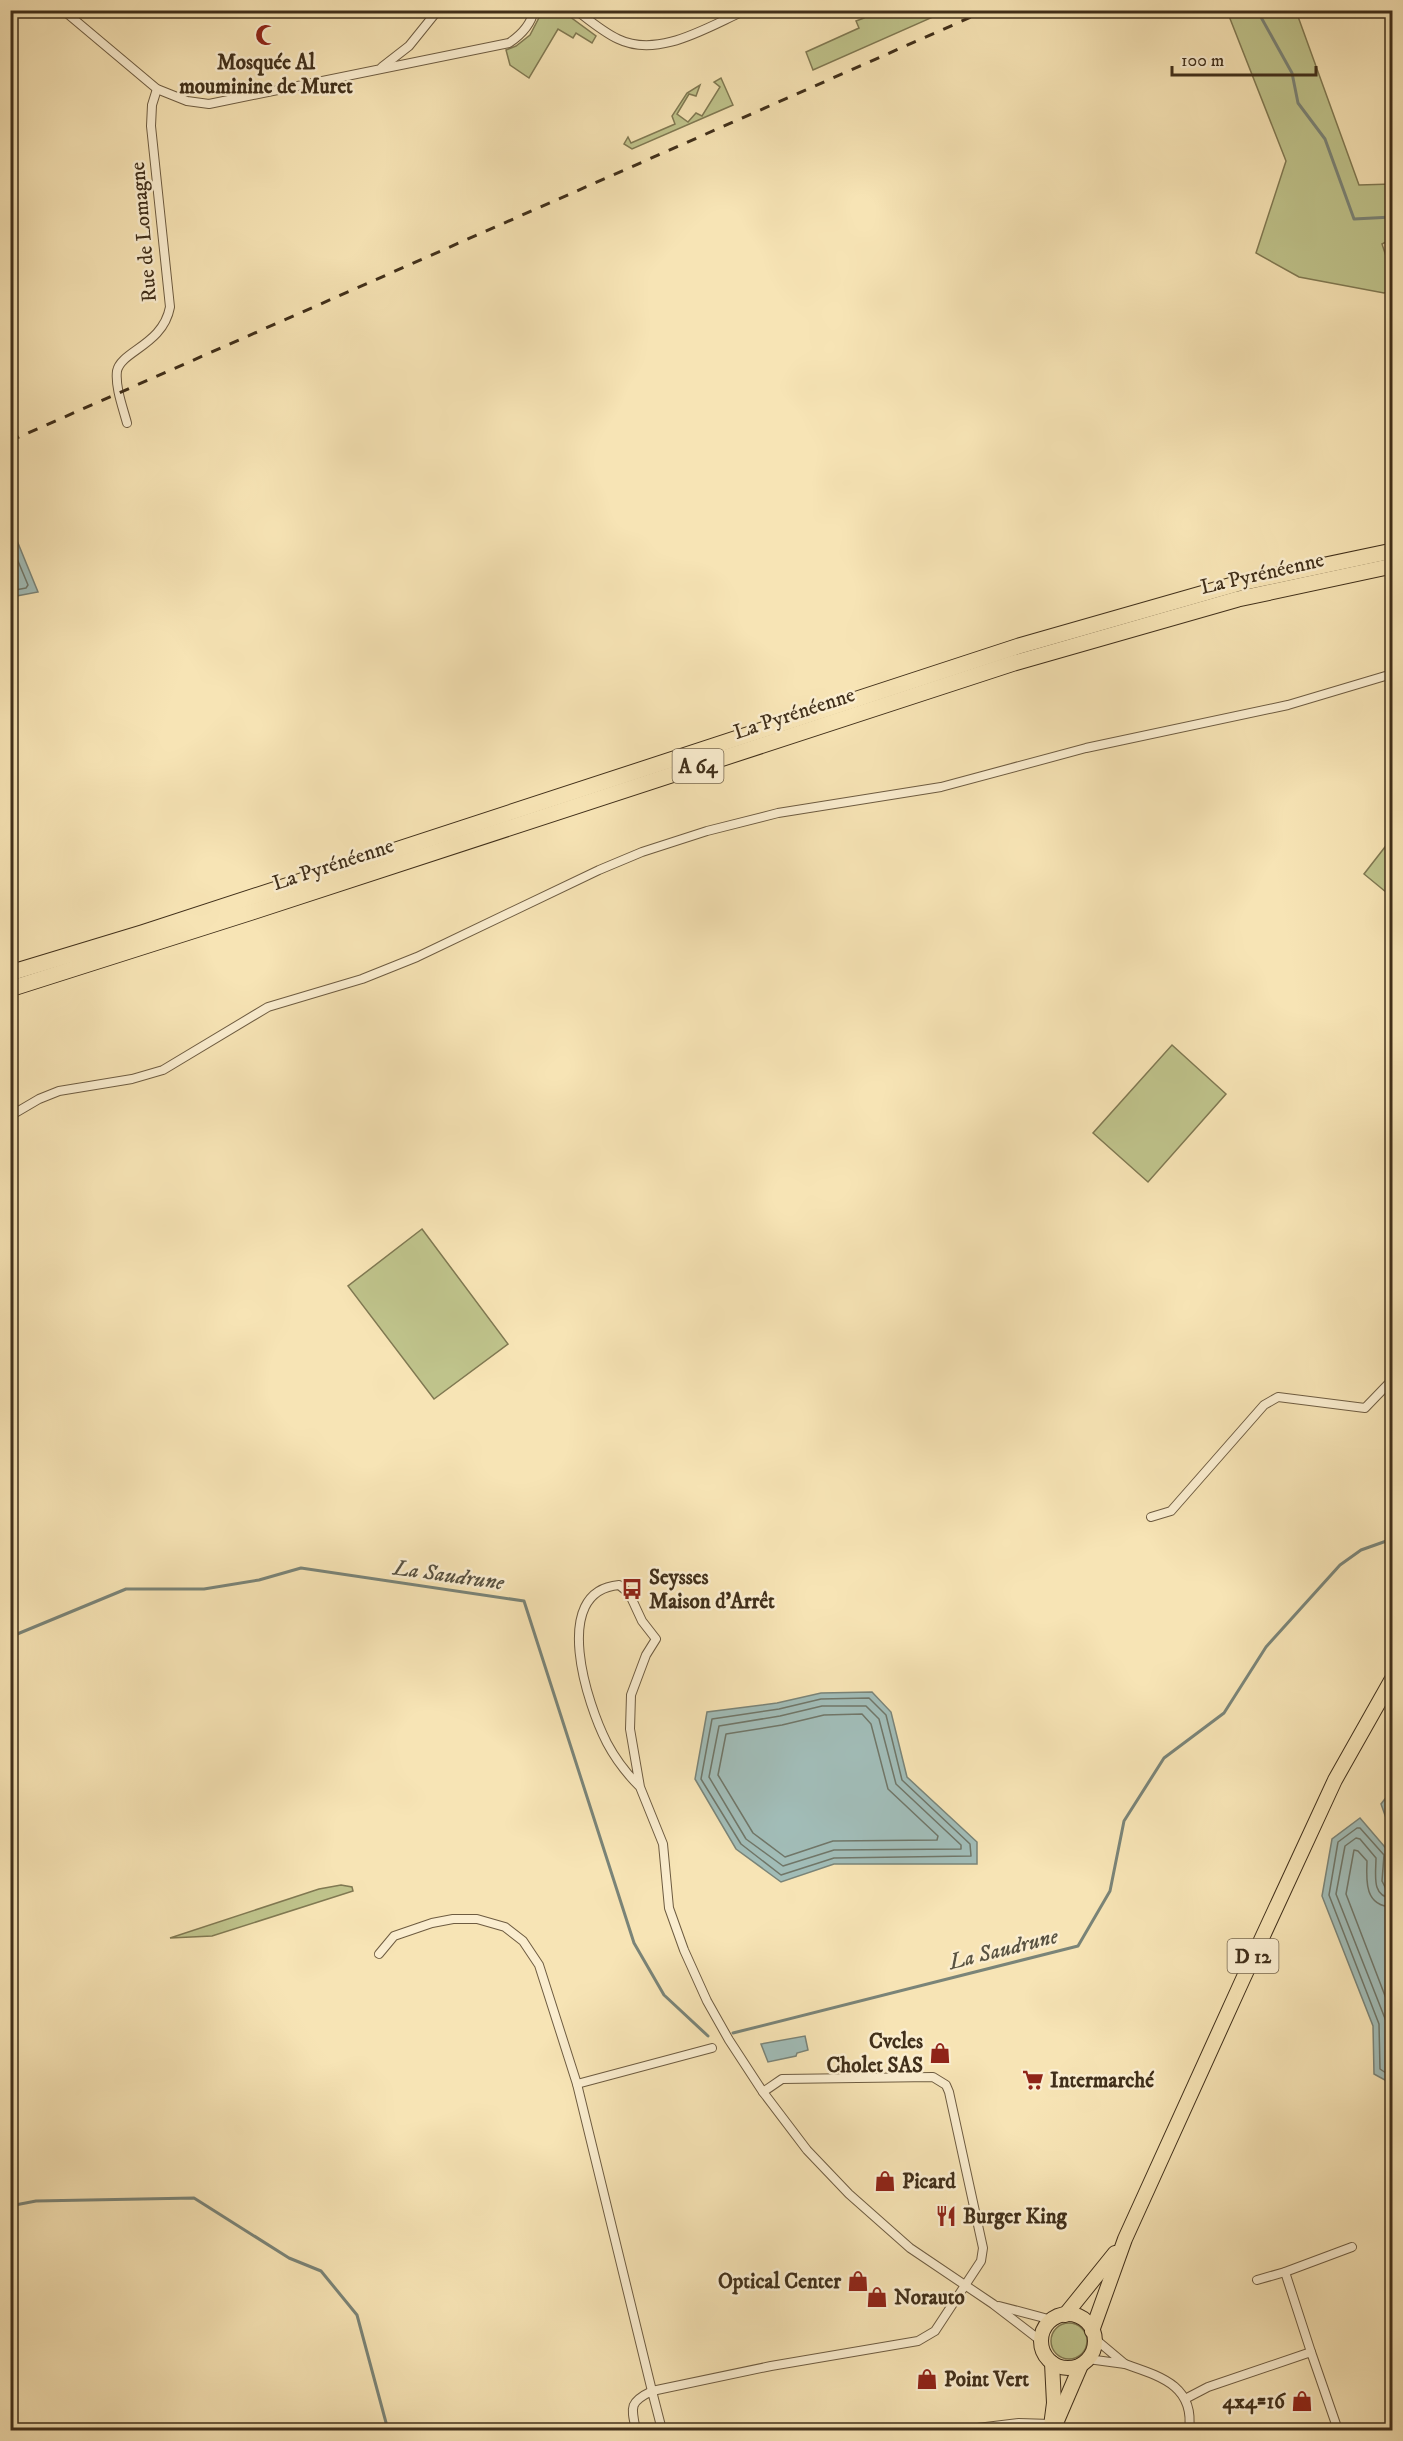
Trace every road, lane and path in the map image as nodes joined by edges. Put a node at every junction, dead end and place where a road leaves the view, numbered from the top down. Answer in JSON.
{"nodes":[{"id":1,"x":63,"y":10,"type":"edge"},
{"id":2,"x":438,"y":10,"type":"edge"},
{"id":3,"x":534,"y":10,"type":"edge"},
{"id":4,"x":576,"y":10,"type":"edge"},
{"id":5,"x":746,"y":10,"type":"edge"},
{"id":6,"x":379,"y":70,"type":"junction"},
{"id":7,"x":157,"y":89,"type":"junction"},
{"id":8,"x":127,"y":423,"type":"dead end"},
{"id":9,"x":1392,"y":551,"type":"edge"},
{"id":10,"x":1392,"y":566,"type":"edge"},
{"id":11,"x":1392,"y":674,"type":"edge"},
{"id":12,"x":10,"y":973,"type":"edge"},
{"id":13,"x":10,"y":989,"type":"edge"},
{"id":14,"x":10,"y":1116,"type":"edge"},
{"id":15,"x":1392,"y":1380,"type":"edge"},
{"id":16,"x":1151,"y":1517,"type":"dead end"},
{"id":17,"x":1392,"y":1679,"type":"edge"},
{"id":18,"x":640,"y":1787,"type":"junction"},
{"id":19,"x":379,"y":1954,"type":"dead end"},
{"id":20,"x":712,"y":2048,"type":"dead end"},
{"id":21,"x":577,"y":2084,"type":"junction"},
{"id":22,"x":763,"y":2092,"type":"junction"},
{"id":23,"x":1125,"y":2239,"type":"junction"},
{"id":24,"x":1352,"y":2247,"type":"dead end"},
{"id":25,"x":1285,"y":2272,"type":"junction"},
{"id":26,"x":1257,"y":2280,"type":"dead end"},
{"id":27,"x":965,"y":2285,"type":"junction"},
{"id":28,"x":993,"y":2304,"type":"junction"},
{"id":29,"x":1058,"y":2318,"type":"junction"},
{"id":30,"x":1093,"y":2334,"type":"junction"},
{"id":31,"x":1041,"y":2341,"type":"junction"},
{"id":32,"x":1311,"y":2352,"type":"junction"},
{"id":33,"x":1084,"y":2362,"type":"junction"},
{"id":34,"x":1052,"y":2363,"type":"junction"},
{"id":35,"x":1125,"y":2364,"type":"junction"},
{"id":36,"x":652,"y":2391,"type":"junction"},
{"id":37,"x":1185,"y":2399,"type":"junction"},
{"id":38,"x":1052,"y":2428,"type":"edge"},
{"id":39,"x":636,"y":2430,"type":"edge"},
{"id":40,"x":662,"y":2430,"type":"edge"},
{"id":41,"x":961,"y":2430,"type":"edge"},
{"id":42,"x":1189,"y":2430,"type":"edge"},
{"id":43,"x":1338,"y":2430,"type":"edge"}],
"edges":[{"from":1,"to":7,"type":"street"},
{"from":2,"to":6,"type":"street"},
{"from":3,"to":6,"type":"street"},
{"from":4,"to":5,"type":"street"},
{"from":6,"to":7,"type":"street"},
{"from":7,"to":8,"type":"street","name":"Rue de Lomagne"},
{"from":9,"to":12,"type":"highway","name":"La Pyrénéenne","number":"A 64"},
{"from":10,"to":13,"type":"highway","name":"La Pyrénéenne","number":"A 64"},
{"from":11,"to":14,"type":"street"},
{"from":15,"to":16,"type":"street"},
{"from":17,"to":23,"type":"main road","number":"D 12"},
{"from":18,"to":18,"type":"street"},
{"from":18,"to":22,"type":"street"},
{"from":19,"to":21,"type":"street"},
{"from":20,"to":21,"type":"street"},
{"from":21,"to":36,"type":"street"},
{"from":22,"to":27,"type":"street"},
{"from":22,"to":27,"type":"street"},
{"from":23,"to":29,"type":"main road","number":"D 12"},
{"from":23,"to":30,"type":"main road","number":"D 12"},
{"from":24,"to":25,"type":"street"},
{"from":25,"to":26,"type":"street"},
{"from":25,"to":32,"type":"street"},
{"from":27,"to":28,"type":"street"},
{"from":27,"to":36,"type":"street"},
{"from":28,"to":29,"type":"street"},
{"from":28,"to":31,"type":"street"},
{"from":29,"to":30,"type":"main road"},
{"from":29,"to":31,"type":"main road"},
{"from":30,"to":33,"type":"main road"},
{"from":30,"to":35,"type":"street"},
{"from":31,"to":34,"type":"main road"},
{"from":32,"to":37,"type":"street"},
{"from":32,"to":43,"type":"street"},
{"from":33,"to":34,"type":"main road"},
{"from":33,"to":35,"type":"street"},
{"from":33,"to":38,"type":"main road"},
{"from":34,"to":38,"type":"main road"},
{"from":35,"to":37,"type":"street"},
{"from":36,"to":39,"type":"street"},
{"from":36,"to":40,"type":"street"},
{"from":37,"to":42,"type":"street"},
{"from":38,"to":41,"type":"street"}]}
